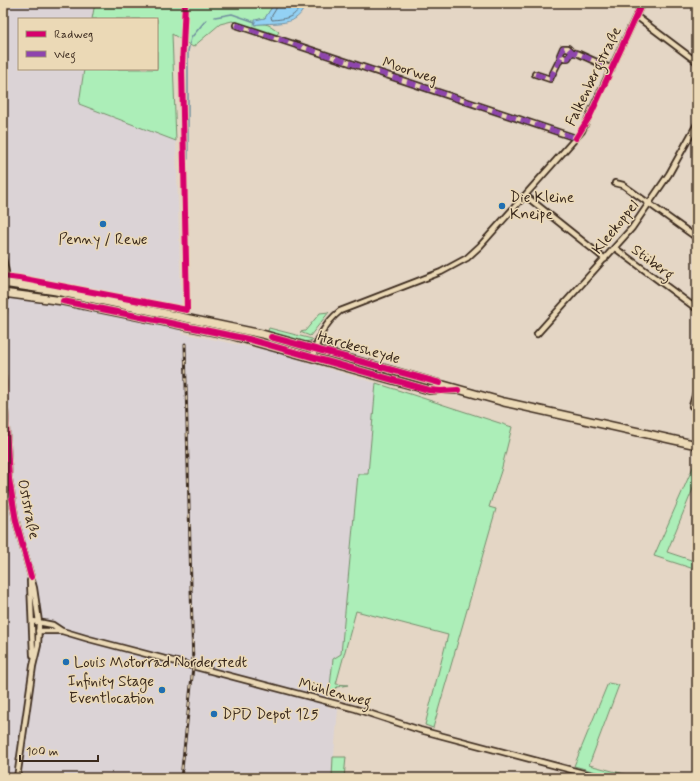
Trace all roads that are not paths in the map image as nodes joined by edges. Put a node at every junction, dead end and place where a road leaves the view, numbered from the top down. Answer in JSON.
{"nodes":[{"id":1,"x":642,"y":3,"type":"edge"},
{"id":2,"x":636,"y":16,"type":"junction"},
{"id":3,"x":236,"y":25,"type":"dead end"},
{"id":4,"x":572,"y":52,"type":"junction"},
{"id":5,"x":561,"y":57,"type":"junction"},
{"id":6,"x":697,"y":62,"type":"edge"},
{"id":7,"x":612,"y":69,"type":"junction"},
{"id":8,"x":535,"y":74,"type":"dead end"},
{"id":9,"x":697,"y":124,"type":"edge"},
{"id":10,"x":576,"y":138,"type":"junction"},
{"id":11,"x":615,"y":183,"type":"dead end"},
{"id":12,"x":526,"y":196,"type":"junction"},
{"id":13,"x":650,"y":204,"type":"junction"},
{"id":14,"x":697,"y":238,"type":"edge"},
{"id":15,"x":615,"y":248,"type":"junction"},
{"id":16,"x":3,"y":258,"type":"edge"},
{"id":17,"x":605,"y":259,"type":"junction"},
{"id":18,"x":5,"y":283,"type":"edge"},
{"id":19,"x":4,"y":293,"type":"edge"},
{"id":20,"x":697,"y":309,"type":"edge"},
{"id":21,"x":3,"y":315,"type":"edge"},
{"id":22,"x":537,"y":334,"type":"dead end"},
{"id":23,"x":315,"y":348,"type":"junction"},
{"id":24,"x":313,"y":356,"type":"junction"},
{"id":25,"x":3,"y":374,"type":"edge"},
{"id":26,"x":697,"y":389,"type":"edge"},
{"id":27,"x":458,"y":390,"type":"junction"},
{"id":28,"x":692,"y":406,"type":"dead end"},
{"id":29,"x":697,"y":446,"type":"edge"},
{"id":30,"x":31,"y":577,"type":"junction"},
{"id":31,"x":32,"y":621,"type":"junction"},
{"id":32,"x":39,"y":622,"type":"junction"},
{"id":33,"x":36,"y":631,"type":"junction"},
{"id":34,"x":62,"y":631,"type":"junction"},
{"id":35,"x":590,"y":777,"type":"edge"},
{"id":36,"x":17,"y":778,"type":"edge"},
{"id":37,"x":602,"y":778,"type":"edge"}],
"edges":[{"from":1,"to":2,"type":"street","name":"Falkenbergstraße"},
{"from":2,"to":6,"type":"street"},
{"from":2,"to":7,"type":"street","name":"Falkenbergstraße"},
{"from":3,"to":10,"type":"street","name":"Moorweg"},
{"from":4,"to":5,"type":"street"},
{"from":4,"to":5,"type":"street"},
{"from":4,"to":7,"type":"street"},
{"from":5,"to":8,"type":"street"},
{"from":7,"to":10,"type":"street","name":"Falkenbergstraße"},
{"from":9,"to":13,"type":"street","name":"Kleekoppel"},
{"from":10,"to":12,"type":"street","name":"Falkenbergstraße"},
{"from":11,"to":13,"type":"street"},
{"from":12,"to":17,"type":"street"},
{"from":12,"to":23,"type":"street","name":"Falkenbergstraße"},
{"from":13,"to":14,"type":"street"},
{"from":13,"to":15,"type":"street","name":"Kleekoppel"},
{"from":15,"to":17,"type":"street","name":"Kleekoppel"},
{"from":15,"to":20,"type":"street","name":"Stüberg"},
{"from":16,"to":18,"type":"street"},
{"from":17,"to":22,"type":"street","name":"Kleekoppel"},
{"from":18,"to":19,"type":"street"},
{"from":18,"to":23,"type":"main road","name":"Harckesheyde"},
{"from":19,"to":21,"type":"street"},
{"from":19,"to":24,"type":"main road","name":"Harckesheyde"},
{"from":23,"to":24,"type":"street","name":"Falkenbergstraße"},
{"from":23,"to":27,"type":"main road","name":"Harckesheyde"},
{"from":24,"to":27,"type":"main road","name":"Harckesheyde"},
{"from":25,"to":30,"type":"street","name":"Oststraße"},
{"from":26,"to":28,"type":"street"},
{"from":27,"to":29,"type":"main road","name":"Harckesheyde"},
{"from":30,"to":31,"type":"street","name":"Oststraße"},
{"from":30,"to":32,"type":"street","name":"Oststraße"},
{"from":31,"to":32,"type":"street","name":"Mühlenweg"},
{"from":31,"to":33,"type":"street","name":"Oststraße"},
{"from":32,"to":33,"type":"street","name":"Oststraße"},
{"from":32,"to":34,"type":"street","name":"Mühlenweg"},
{"from":33,"to":34,"type":"street","name":"Mühlenweg"},
{"from":33,"to":36,"type":"street","name":"Oststraße"},
{"from":34,"to":35,"type":"street","name":"Mühlenweg"},
{"from":35,"to":37,"type":"street","name":"Mühlenweg"}]}
